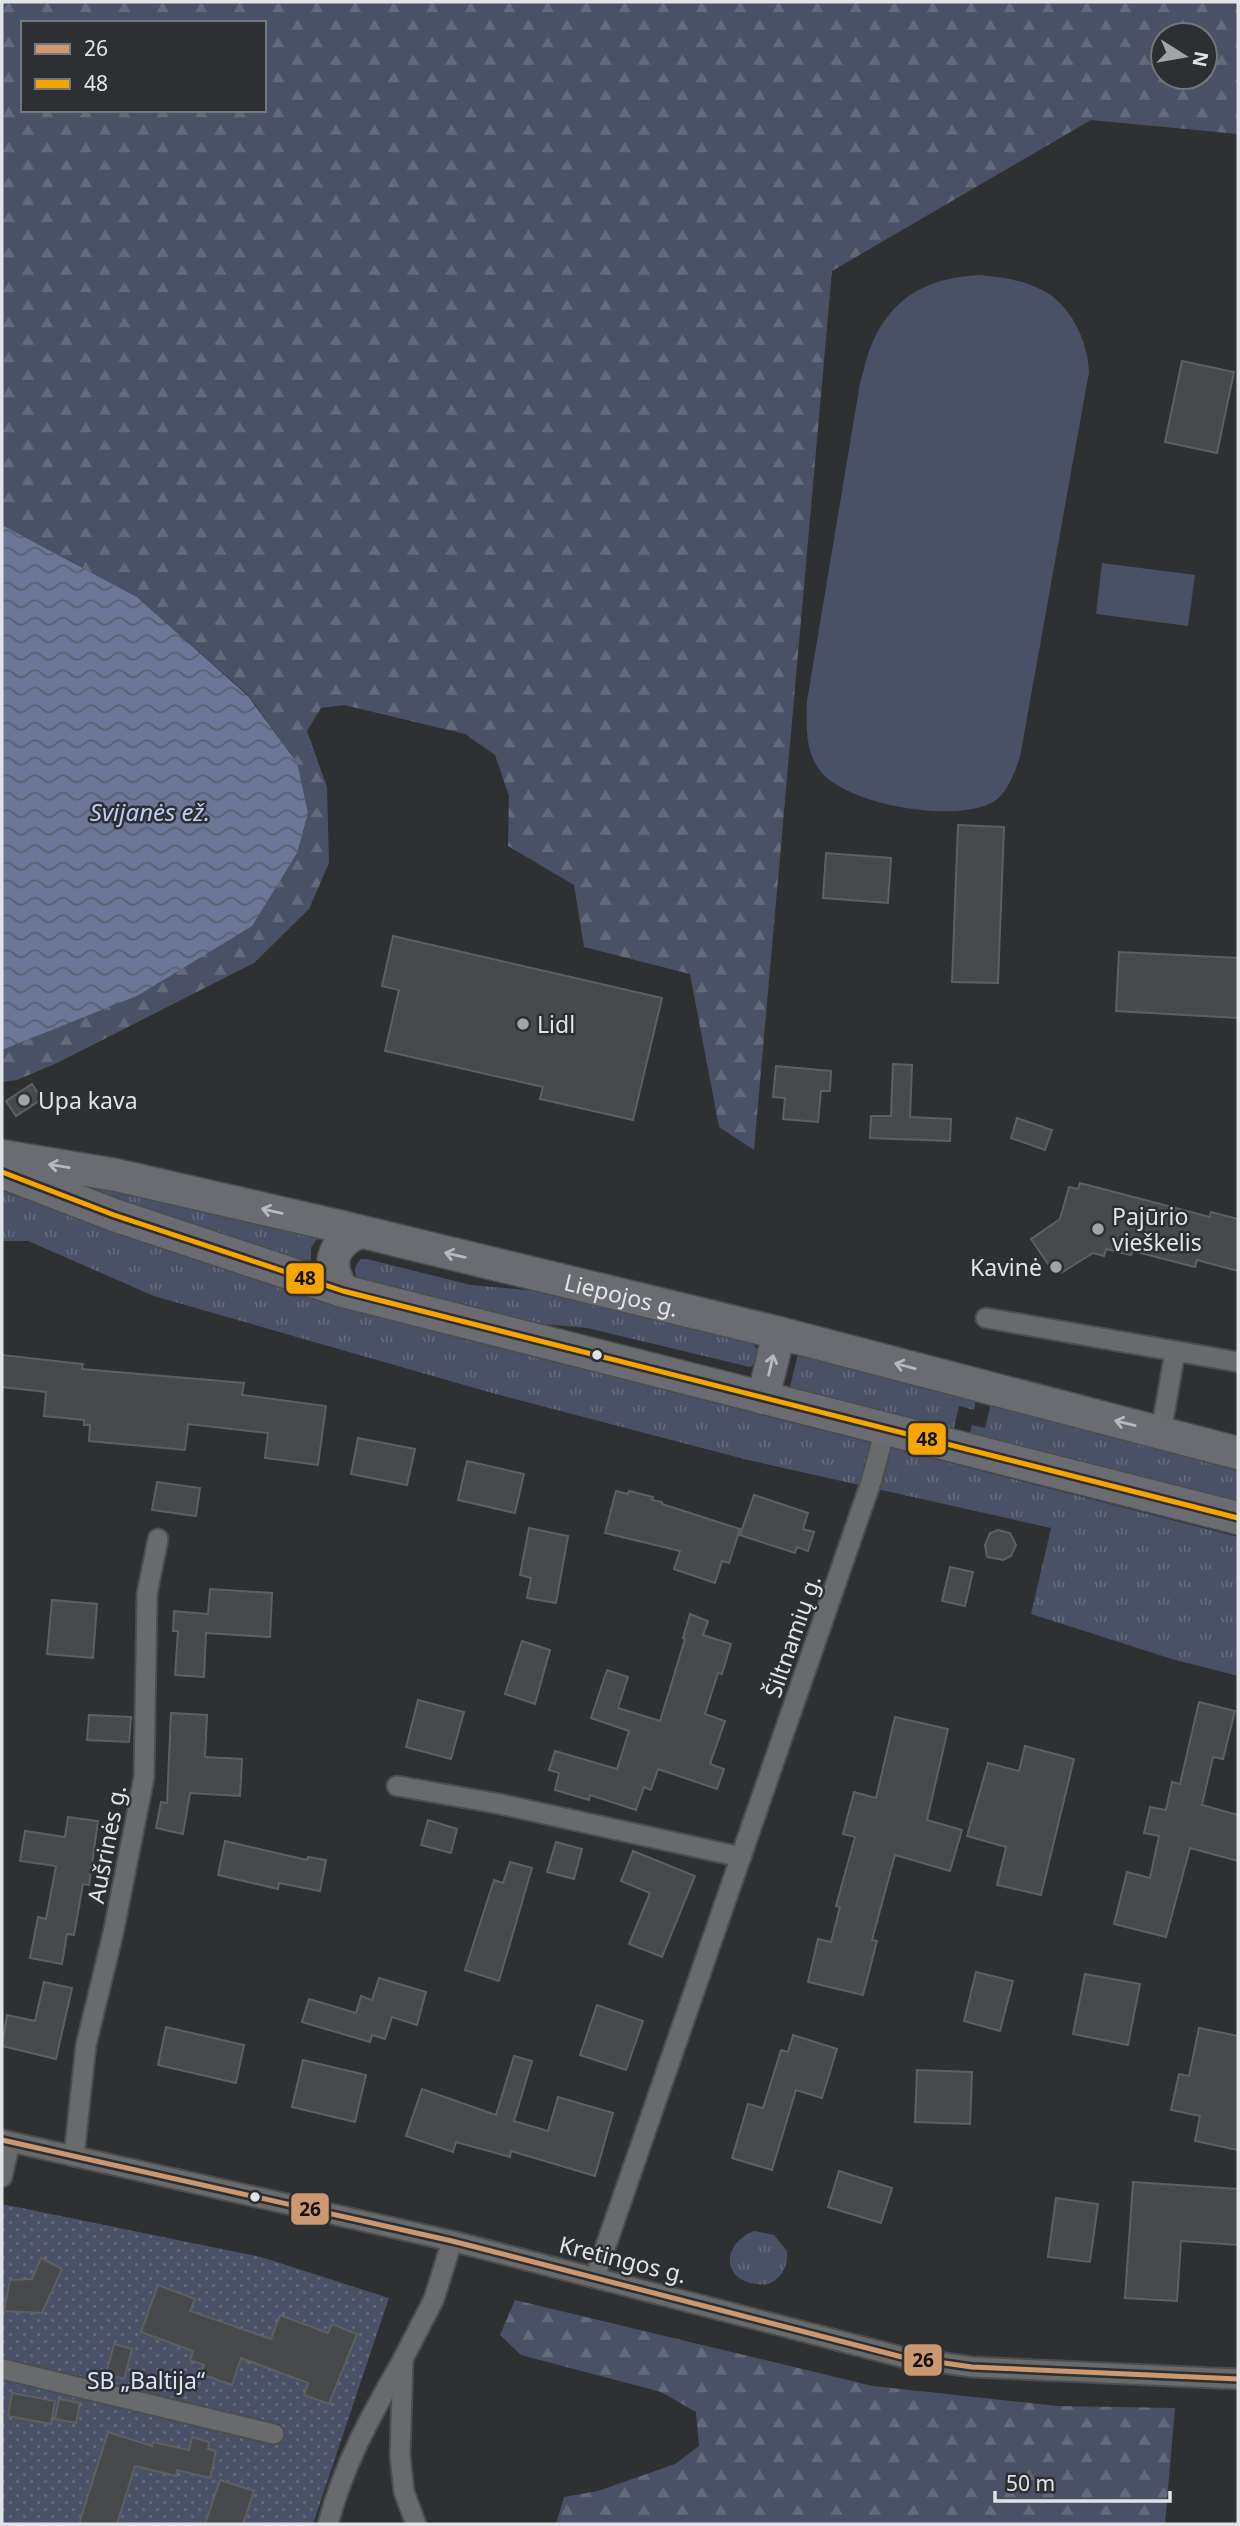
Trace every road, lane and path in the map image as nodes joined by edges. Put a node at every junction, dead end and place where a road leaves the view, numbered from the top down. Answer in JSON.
{"nodes":[{"id":1,"x":2,"y":1156,"type":"edge"},
{"id":2,"x":2,"y":1172,"type":"edge"},
{"id":3,"x":359,"y":1232,"type":"junction"},
{"id":4,"x":343,"y":1291,"type":"junction"},
{"id":5,"x":986,"y":1318,"type":"dead end"},
{"id":6,"x":779,"y":1333,"type":"junction"},
{"id":7,"x":1175,"y":1352,"type":"junction"},
{"id":8,"x":1238,"y":1362,"type":"edge"},
{"id":9,"x":763,"y":1398,"type":"junction"},
{"id":10,"x":885,"y":1430,"type":"junction"},
{"id":11,"x":1161,"y":1433,"type":"junction"},
{"id":12,"x":1238,"y":1453,"type":"edge"},
{"id":13,"x":1238,"y":1518,"type":"edge"},
{"id":14,"x":158,"y":1539,"type":"dead end"},
{"id":15,"x":397,"y":1786,"type":"dead end"},
{"id":16,"x":741,"y":1857,"type":"junction"},
{"id":17,"x":6,"y":2141,"type":"edge"},
{"id":18,"x":74,"y":2156,"type":"junction"},
{"id":19,"x":2,"y":2177,"type":"edge"},
{"id":20,"x":452,"y":2241,"type":"junction"},
{"id":21,"x":595,"y":2277,"type":"junction"},
{"id":22,"x":403,"y":2359,"type":"junction"},
{"id":23,"x":2,"y":2368,"type":"edge"},
{"id":24,"x":1238,"y":2379,"type":"edge"},
{"id":25,"x":274,"y":2434,"type":"dead end"},
{"id":26,"x":328,"y":2524,"type":"edge"},
{"id":27,"x":416,"y":2524,"type":"edge"}],
"edges":[{"from":3,"to":1,"type":"main road","name":"Liepojos g.","one_way":true},
{"from":2,"to":4,"type":"main road"},
{"from":3,"to":4,"type":"main road"},
{"from":6,"to":3,"type":"main road","name":"Liepojos g.","one_way":true},
{"from":4,"to":9,"type":"main road"},
{"from":5,"to":7,"type":"street"},
{"from":9,"to":6,"type":"main road","one_way":true},
{"from":11,"to":6,"type":"main road","name":"Liepojos g.","one_way":true},
{"from":7,"to":8,"type":"street"},
{"from":7,"to":11,"type":"street"},
{"from":9,"to":10,"type":"main road"},
{"from":10,"to":13,"type":"main road"},
{"from":10,"to":16,"type":"street","name":"Šiltnamių g."},
{"from":11,"to":12,"type":"main road","name":"Liepojos g."},
{"from":14,"to":18,"type":"street","name":"Aušrinės g."},
{"from":15,"to":16,"type":"street"},
{"from":16,"to":21,"type":"street","name":"Šiltnamių g."},
{"from":17,"to":18,"type":"street","name":"Kretingos g."},
{"from":17,"to":19,"type":"street"},
{"from":18,"to":20,"type":"street","name":"Kretingos g."},
{"from":20,"to":21,"type":"street","name":"Kretingos g."},
{"from":20,"to":22,"type":"street"},
{"from":21,"to":24,"type":"street","name":"Kretingos g."},
{"from":22,"to":26,"type":"street"},
{"from":22,"to":27,"type":"street"},
{"from":23,"to":25,"type":"street"}]}
